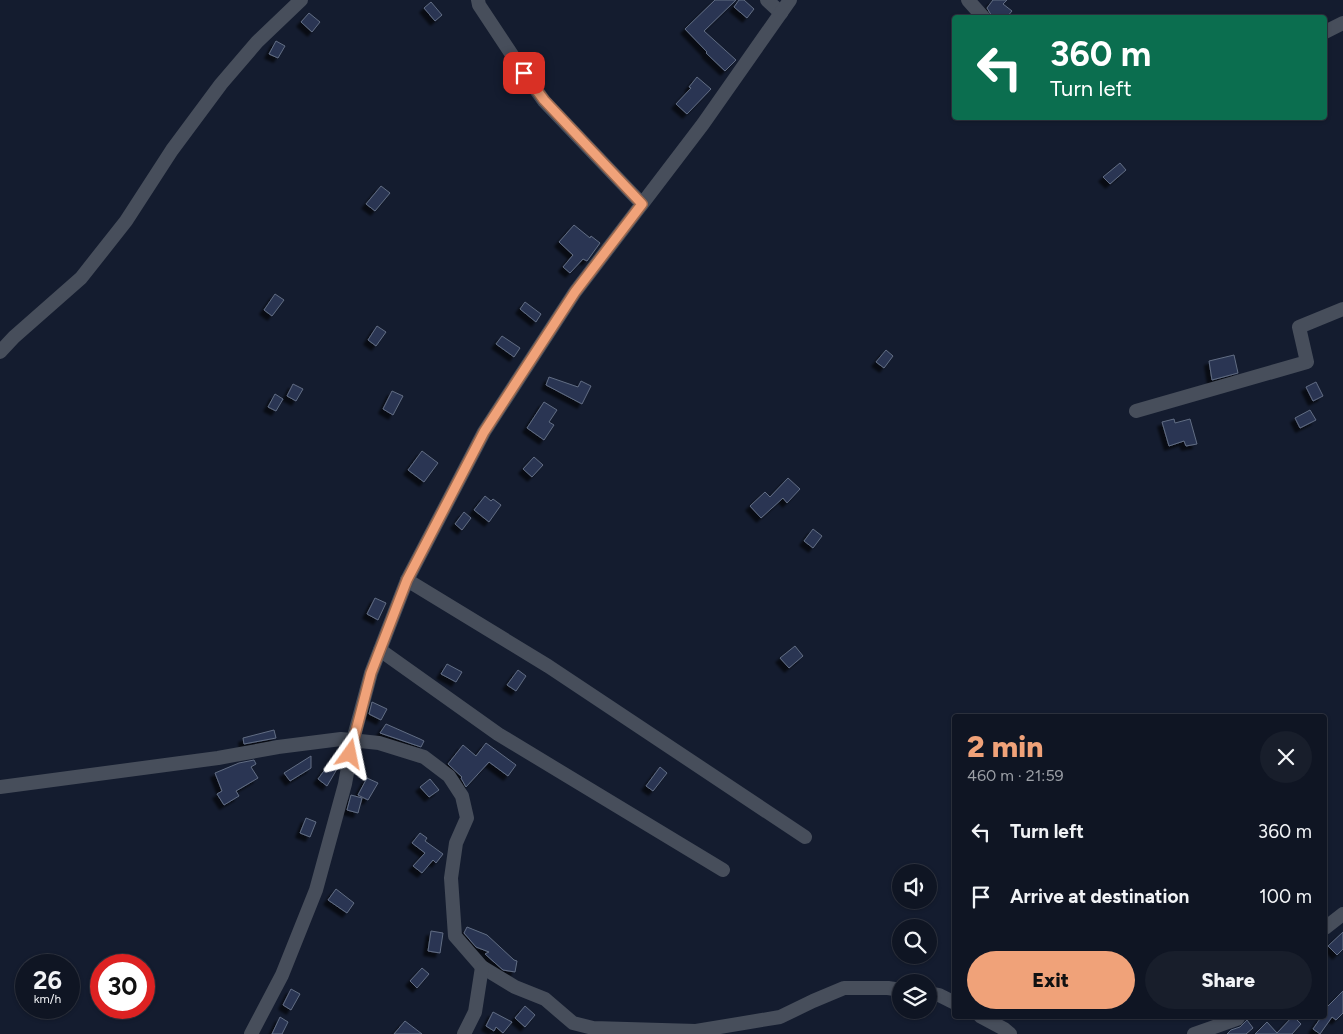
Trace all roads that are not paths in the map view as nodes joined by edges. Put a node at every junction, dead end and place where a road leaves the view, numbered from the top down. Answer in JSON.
{"nodes":[{"id":1,"x":301,"y":0,"type":"edge"},
{"id":2,"x":478,"y":0,"type":"edge"},
{"id":3,"x":767,"y":0,"type":"edge"},
{"id":4,"x":790,"y":0,"type":"edge"},
{"id":5,"x":968,"y":0,"type":"edge"},
{"id":6,"x":781,"y":13,"type":"junction"},
{"id":7,"x":981,"y":15,"type":"edge"},
{"id":8,"x":1343,"y":23,"type":"edge"},
{"id":9,"x":1327,"y":31,"type":"edge"},
{"id":10,"x":642,"y":204,"type":"junction"},
{"id":11,"x":1343,"y":309,"type":"edge"},
{"id":12,"x":0,"y":352,"type":"edge"},
{"id":13,"x":1136,"y":411,"type":"dead end"},
{"id":14,"x":407,"y":580,"type":"junction"},
{"id":15,"x":380,"y":650,"type":"junction"},
{"id":16,"x":353,"y":740,"type":"junction"},
{"id":17,"x":0,"y":787,"type":"edge"},
{"id":18,"x":805,"y":837,"type":"dead end"},
{"id":19,"x":723,"y":870,"type":"dead end"},
{"id":20,"x":1343,"y":914,"type":"edge"},
{"id":21,"x":1327,"y":926,"type":"edge"},
{"id":22,"x":482,"y":967,"type":"junction"},
{"id":23,"x":892,"y":989,"type":"edge"},
{"id":24,"x":937,"y":994,"type":"edge"},
{"id":25,"x":952,"y":1001,"type":"edge"},
{"id":26,"x":986,"y":1019,"type":"edge"},
{"id":27,"x":1237,"y":1019,"type":"edge"},
{"id":28,"x":251,"y":1034,"type":"edge"},
{"id":29,"x":464,"y":1034,"type":"edge"},
{"id":30,"x":1010,"y":1034,"type":"edge"},
{"id":31,"x":1194,"y":1034,"type":"edge"}],
"edges":[{"from":1,"to":12,"type":"street"},
{"from":2,"to":10,"type":"street"},
{"from":3,"to":6,"type":"street"},
{"from":4,"to":6,"type":"street"},
{"from":5,"to":7,"type":"street"},
{"from":6,"to":10,"type":"street"},
{"from":8,"to":9,"type":"street"},
{"from":10,"to":14,"type":"street"},
{"from":11,"to":13,"type":"street"},
{"from":14,"to":15,"type":"street"},
{"from":14,"to":18,"type":"street"},
{"from":15,"to":16,"type":"street"},
{"from":15,"to":19,"type":"street"},
{"from":16,"to":17,"type":"street"},
{"from":16,"to":22,"type":"street"},
{"from":16,"to":28,"type":"street"},
{"from":20,"to":21,"type":"street"},
{"from":22,"to":23,"type":"street"},
{"from":22,"to":29,"type":"street"},
{"from":24,"to":25,"type":"street"},
{"from":26,"to":30,"type":"street"},
{"from":27,"to":31,"type":"street"}]}
